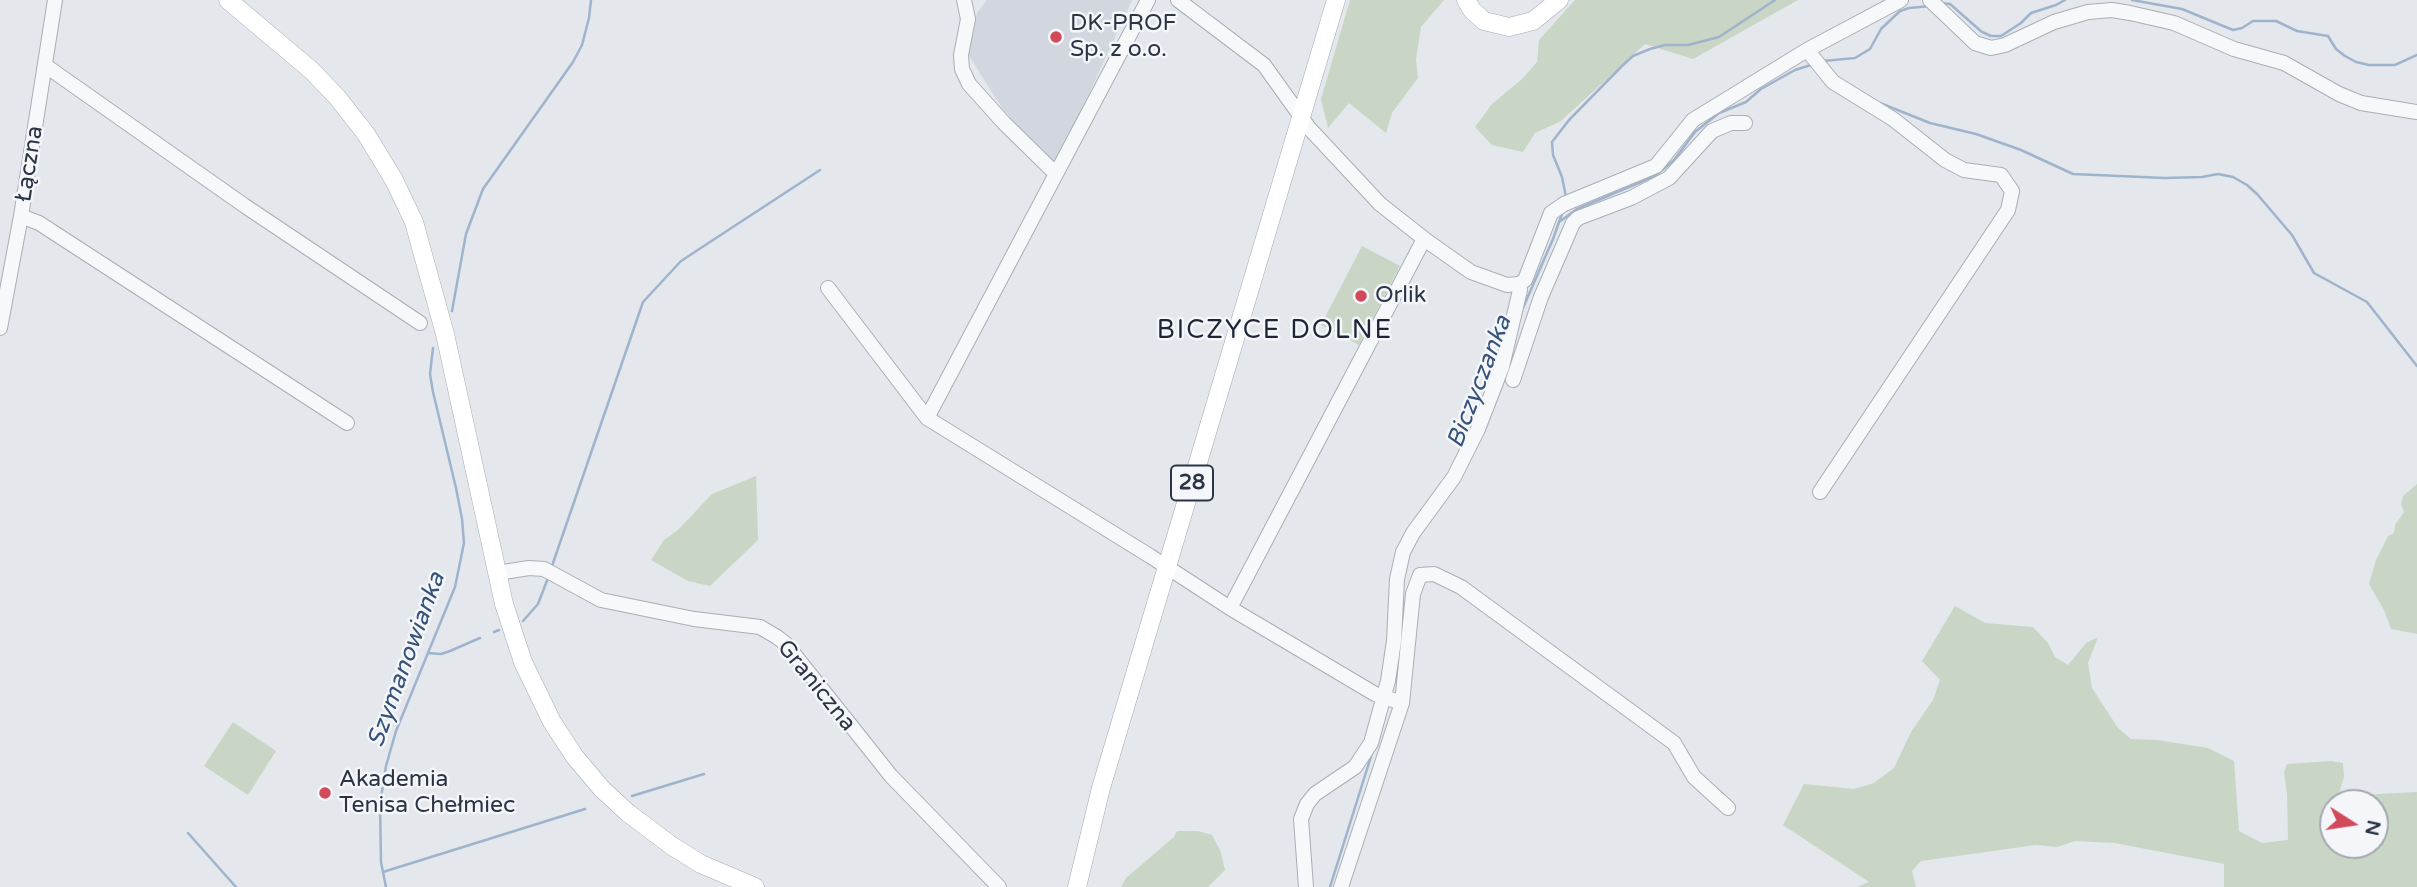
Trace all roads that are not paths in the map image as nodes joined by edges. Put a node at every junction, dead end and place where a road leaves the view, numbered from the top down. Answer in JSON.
{"nodes":[{"id":1,"x":55,"y":0,"type":"edge"},
{"id":2,"x":228,"y":0,"type":"edge"},
{"id":3,"x":964,"y":0,"type":"edge"},
{"id":4,"x":1147,"y":0,"type":"edge"},
{"id":5,"x":1178,"y":0,"type":"edge"},
{"id":6,"x":1336,"y":0,"type":"edge"},
{"id":7,"x":1466,"y":0,"type":"edge"},
{"id":8,"x":1559,"y":0,"type":"edge"},
{"id":9,"x":1901,"y":0,"type":"edge"},
{"id":10,"x":1935,"y":5,"type":"edge"},
{"id":11,"x":1815,"y":60,"type":"junction"},
{"id":12,"x":46,"y":66,"type":"junction"},
{"id":13,"x":2417,"y":112,"type":"edge"},
{"id":14,"x":1301,"y":119,"type":"junction"},
{"id":15,"x":1745,"y":123,"type":"dead end"},
{"id":16,"x":1656,"y":166,"type":"junction"},
{"id":17,"x":1056,"y":174,"type":"junction"},
{"id":18,"x":1669,"y":178,"type":"junction"},
{"id":19,"x":21,"y":216,"type":"junction"},
{"id":20,"x":1424,"y":239,"type":"junction"},
{"id":21,"x":828,"y":288,"type":"dead end"},
{"id":22,"x":1528,"y":291,"type":"junction"},
{"id":23,"x":420,"y":323,"type":"dead end"},
{"id":24,"x":0,"y":328,"type":"edge"},
{"id":25,"x":1513,"y":380,"type":"dead end"},
{"id":26,"x":927,"y":418,"type":"junction"},
{"id":27,"x":346,"y":423,"type":"dead end"},
{"id":28,"x":1820,"y":492,"type":"dead end"},
{"id":29,"x":1167,"y":568,"type":"junction"},
{"id":30,"x":497,"y":573,"type":"junction"},
{"id":31,"x":1230,"y":608,"type":"junction"},
{"id":32,"x":1384,"y":699,"type":"junction"},
{"id":33,"x":1402,"y":703,"type":"junction"},
{"id":34,"x":1728,"y":808,"type":"dead end"},
{"id":35,"x":1087,"y":848,"type":"junction"},
{"id":36,"x":755,"y":887,"type":"edge"},
{"id":37,"x":999,"y":887,"type":"edge"},
{"id":38,"x":1077,"y":887,"type":"edge"},
{"id":39,"x":1086,"y":887,"type":"edge"},
{"id":40,"x":1306,"y":887,"type":"edge"},
{"id":41,"x":1341,"y":887,"type":"edge"}],
"edges":[{"from":1,"to":12,"type":"street","name":"Łączna"},
{"from":2,"to":30,"type":"main road"},
{"from":3,"to":17,"type":"street"},
{"from":4,"to":17,"type":"street"},
{"from":5,"to":14,"type":"street"},
{"from":6,"to":14,"type":"main road","number":"28"},
{"from":7,"to":8,"type":"main road"},
{"from":9,"to":11,"type":"street"},
{"from":10,"to":13,"type":"street"},
{"from":11,"to":16,"type":"street"},
{"from":11,"to":28,"type":"street"},
{"from":12,"to":19,"type":"street","name":"Łączna"},
{"from":12,"to":23,"type":"street"},
{"from":14,"to":20,"type":"street"},
{"from":14,"to":29,"type":"main road","number":"28"},
{"from":15,"to":18,"type":"street"},
{"from":16,"to":18,"type":"street"},
{"from":16,"to":22,"type":"street"},
{"from":17,"to":26,"type":"street"},
{"from":18,"to":22,"type":"street"},
{"from":19,"to":24,"type":"street","name":"Łączna"},
{"from":19,"to":27,"type":"street"},
{"from":20,"to":22,"type":"street"},
{"from":20,"to":31,"type":"street"},
{"from":21,"to":26,"type":"street"},
{"from":22,"to":25,"type":"street"},
{"from":22,"to":32,"type":"street"},
{"from":26,"to":29,"type":"street"},
{"from":29,"to":31,"type":"street"},
{"from":29,"to":35,"type":"main road","number":"28"},
{"from":30,"to":36,"type":"main road"},
{"from":30,"to":37,"type":"street","name":"Graniczna"},
{"from":31,"to":32,"type":"street"},
{"from":32,"to":33,"type":"street"},
{"from":32,"to":40,"type":"street"},
{"from":33,"to":34,"type":"street"},
{"from":33,"to":41,"type":"street"},
{"from":35,"to":38,"type":"main road","number":"28"},
{"from":35,"to":39,"type":"main road","number":"28"}]}
